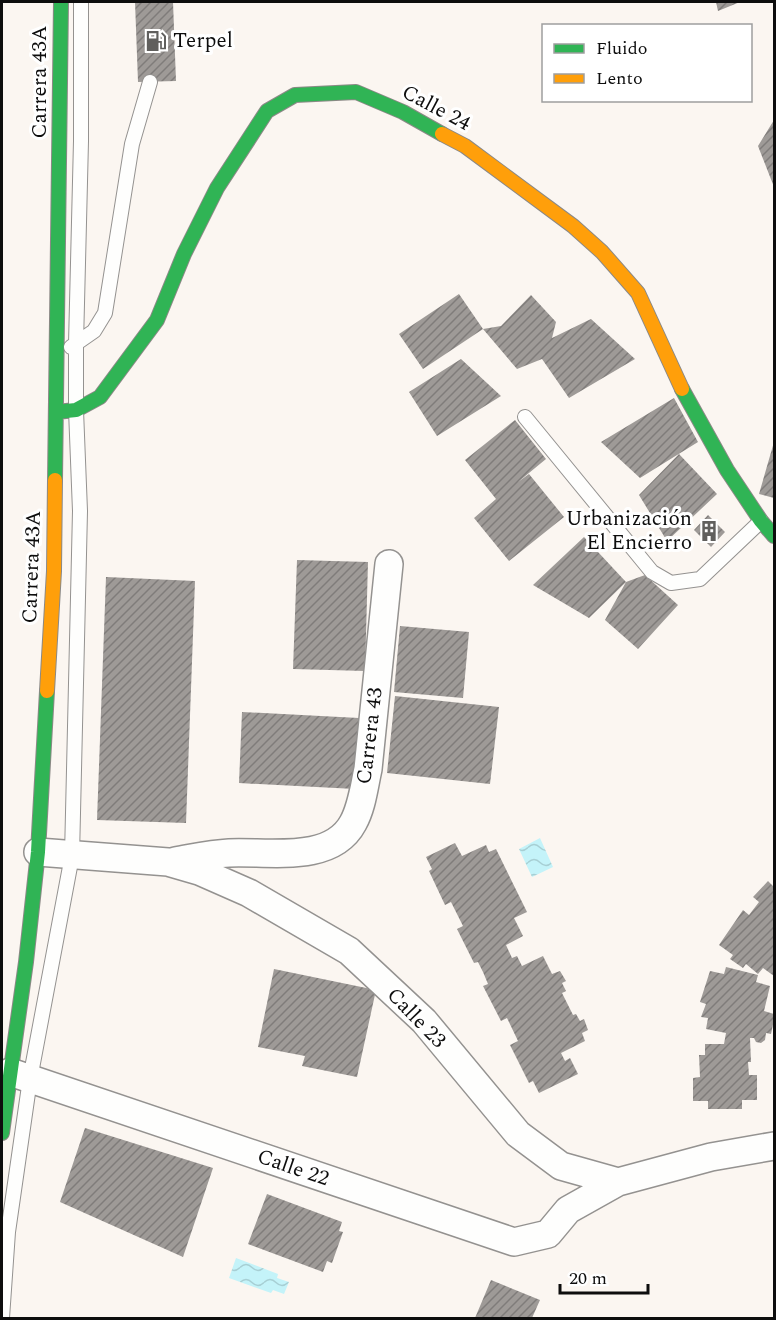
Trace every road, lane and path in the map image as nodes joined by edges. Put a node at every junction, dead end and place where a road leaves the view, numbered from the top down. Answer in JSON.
{"nodes":[{"id":1,"x":61,"y":2,"type":"edge"},
{"id":2,"x":81,"y":2,"type":"edge"},
{"id":3,"x":150,"y":82,"type":"dead end"},
{"id":4,"x":76,"y":344,"type":"junction"},
{"id":5,"x":57,"y":356,"type":"junction"},
{"id":6,"x":76,"y":410,"type":"junction"},
{"id":7,"x":56,"y":412,"type":"junction"},
{"id":8,"x":525,"y":417,"type":"dead end"},
{"id":9,"x":761,"y":521,"type":"junction"},
{"id":10,"x":774,"y":536,"type":"edge"},
{"id":11,"x":389,"y":564,"type":"dead end"},
{"id":12,"x":38,"y":852,"type":"junction"},
{"id":13,"x":280,"y":854,"type":"junction"},
{"id":14,"x":72,"y":856,"type":"junction"},
{"id":15,"x":168,"y":862,"type":"junction"},
{"id":16,"x":249,"y":893,"type":"junction"},
{"id":17,"x":20,"y":1075,"type":"junction"},
{"id":18,"x":2,"y":1132,"type":"edge"},
{"id":19,"x":774,"y":1146,"type":"edge"},
{"id":20,"x":561,"y":1166,"type":"junction"},
{"id":21,"x":618,"y":1182,"type":"junction"},
{"id":22,"x":568,"y":1210,"type":"junction"},
{"id":23,"x":2,"y":1318,"type":"edge"}],
"edges":[{"from":1,"to":5,"type":"main road","name":"Carrera 43A"},
{"from":2,"to":4,"type":"lane"},
{"from":3,"to":4,"type":"lane"},
{"from":4,"to":5,"type":"lane"},
{"from":4,"to":6,"type":"lane"},
{"from":5,"to":7,"type":"main road","name":"Carrera 43A"},
{"from":6,"to":7,"type":"main road","name":"Calle 24"},
{"from":6,"to":9,"type":"main road","name":"Calle 24"},
{"from":6,"to":14,"type":"lane"},
{"from":7,"to":12,"type":"main road","name":"Carrera 43A"},
{"from":8,"to":9,"type":"lane"},
{"from":9,"to":10,"type":"main road","name":"Calle 24"},
{"from":11,"to":13,"type":"street","name":"Carrera 43"},
{"from":12,"to":14,"type":"street","name":"Calle 23"},
{"from":12,"to":17,"type":"main road","name":"Carrera 43A"},
{"from":13,"to":15,"type":"street","name":"Carrera 43"},
{"from":13,"to":16,"type":"street"},
{"from":14,"to":15,"type":"street","name":"Calle 23"},
{"from":14,"to":17,"type":"lane"},
{"from":15,"to":16,"type":"street","name":"Calle 23"},
{"from":16,"to":20,"type":"street","name":"Calle 23"},
{"from":17,"to":18,"type":"main road","name":"Carrera 43A"},
{"from":17,"to":22,"type":"street","name":"Calle 22"},
{"from":17,"to":23,"type":"lane"},
{"from":19,"to":21,"type":"street"},
{"from":20,"to":21,"type":"street","name":"Calle 23"},
{"from":20,"to":22,"type":"street"},
{"from":21,"to":22,"type":"street","name":"Calle 22"}]}
